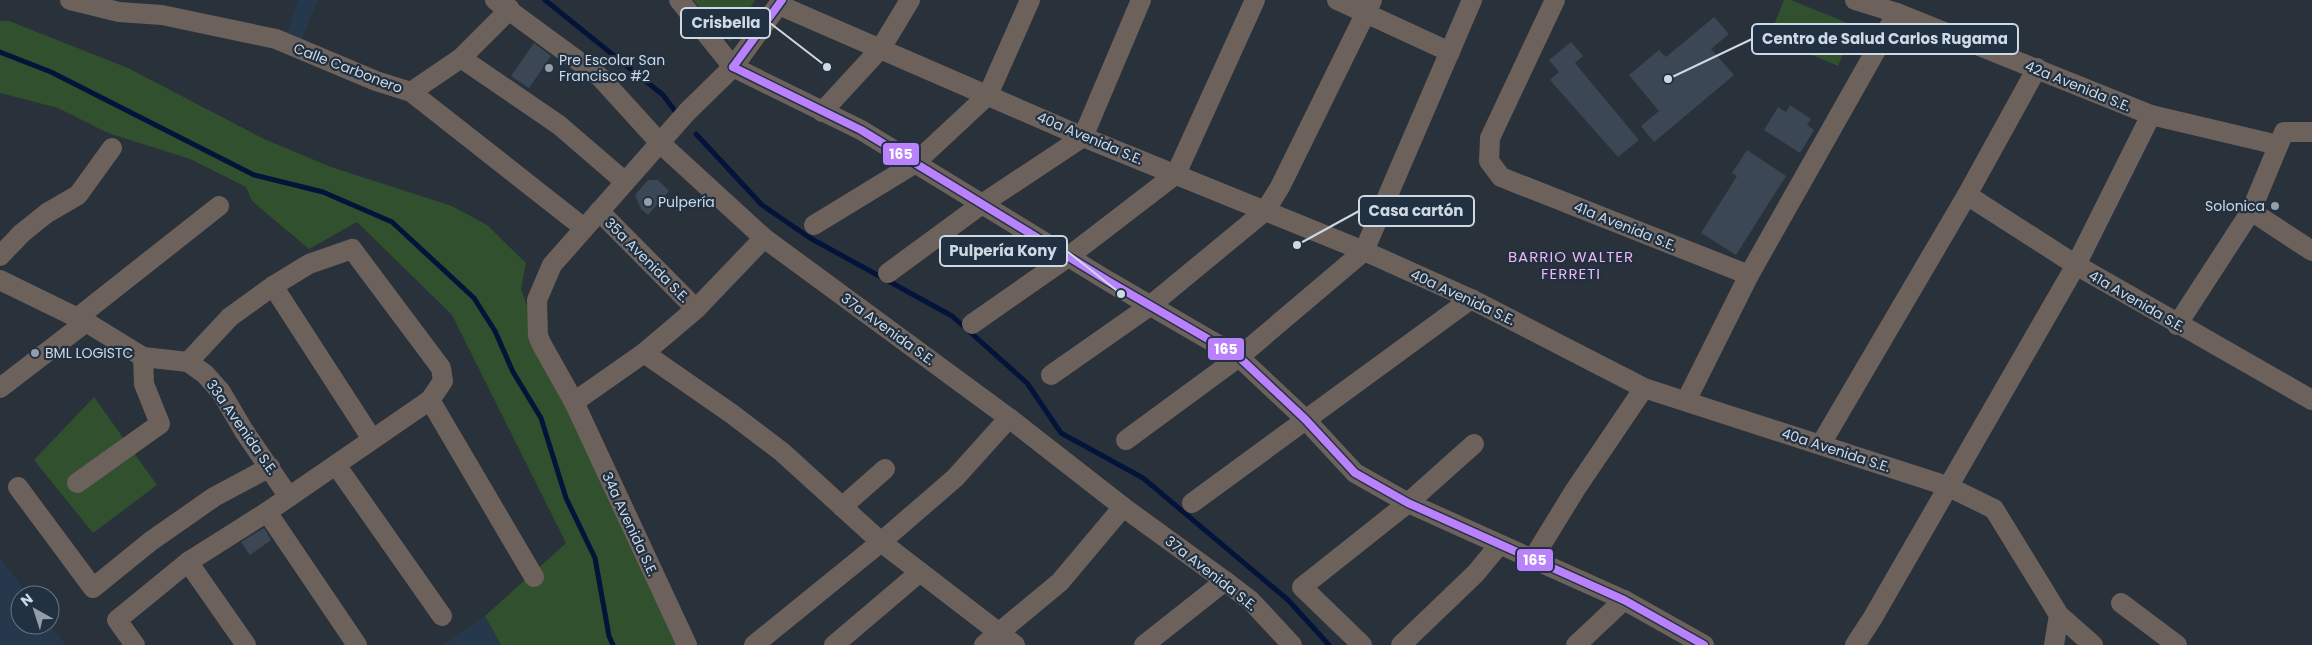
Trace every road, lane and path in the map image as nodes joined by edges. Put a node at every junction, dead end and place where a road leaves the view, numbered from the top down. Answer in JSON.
{"nodes":[{"id":1,"x":70,"y":0,"type":"edge"},
{"id":2,"x":679,"y":0,"type":"edge"},
{"id":3,"x":910,"y":0,"type":"edge"},
{"id":4,"x":1030,"y":0,"type":"edge"},
{"id":5,"x":1141,"y":0,"type":"edge"},
{"id":6,"x":1255,"y":0,"type":"edge"},
{"id":7,"x":1337,"y":0,"type":"edge"},
{"id":8,"x":1472,"y":0,"type":"edge"},
{"id":9,"x":1555,"y":0,"type":"edge"},
{"id":10,"x":1855,"y":0,"type":"edge"},
{"id":11,"x":780,"y":2,"type":"edge"},
{"id":12,"x":502,"y":4,"type":"edge"},
{"id":13,"x":1369,"y":7,"type":"edge"},
{"id":14,"x":1897,"y":13,"type":"junction"},
{"id":15,"x":880,"y":48,"type":"junction"},
{"id":16,"x":1450,"y":52,"type":"junction"},
{"id":17,"x":461,"y":58,"type":"junction"},
{"id":18,"x":733,"y":67,"type":"junction"},
{"id":19,"x":2036,"y":68,"type":"junction"},
{"id":20,"x":410,"y":92,"type":"junction"},
{"id":21,"x":988,"y":95,"type":"junction"},
{"id":22,"x":822,"y":112,"type":"junction"},
{"id":23,"x":2151,"y":115,"type":"junction"},
{"id":24,"x":2312,"y":132,"type":"edge"},
{"id":25,"x":1083,"y":136,"type":"junction"},
{"id":26,"x":660,"y":143,"type":"junction"},
{"id":27,"x":2278,"y":145,"type":"junction"},
{"id":28,"x":112,"y":148,"type":"dead end"},
{"id":29,"x":914,"y":164,"type":"junction"},
{"id":30,"x":1176,"y":174,"type":"junction"},
{"id":31,"x":624,"y":182,"type":"junction"},
{"id":32,"x":1967,"y":195,"type":"junction"},
{"id":33,"x":982,"y":204,"type":"junction"},
{"id":34,"x":219,"y":206,"type":"dead end"},
{"id":35,"x":599,"y":211,"type":"junction"},
{"id":36,"x":1266,"y":211,"type":"junction"},
{"id":37,"x":2250,"y":211,"type":"junction"},
{"id":38,"x":814,"y":225,"type":"dead end"},
{"id":39,"x":584,"y":228,"type":"junction"},
{"id":40,"x":764,"y":238,"type":"junction"},
{"id":41,"x":2312,"y":250,"type":"edge"},
{"id":42,"x":1364,"y":251,"type":"junction"},
{"id":43,"x":0,"y":256,"type":"edge"},
{"id":44,"x":1068,"y":257,"type":"junction"},
{"id":45,"x":2076,"y":265,"type":"junction"},
{"id":46,"x":888,"y":273,"type":"dead end"},
{"id":47,"x":1749,"y":276,"type":"junction"},
{"id":48,"x":0,"y":280,"type":"edge"},
{"id":49,"x":273,"y":286,"type":"junction"},
{"id":50,"x":1471,"y":298,"type":"junction"},
{"id":51,"x":1151,"y":305,"type":"junction"},
{"id":52,"x":696,"y":309,"type":"junction"},
{"id":53,"x":81,"y":320,"type":"junction"},
{"id":54,"x":972,"y":324,"type":"dead end"},
{"id":55,"x":2177,"y":325,"type":"junction"},
{"id":56,"x":644,"y":353,"type":"junction"},
{"id":57,"x":143,"y":357,"type":"junction"},
{"id":58,"x":1238,"y":357,"type":"junction"},
{"id":59,"x":188,"y":362,"type":"junction"},
{"id":60,"x":1051,"y":375,"type":"dead end"},
{"id":61,"x":0,"y":388,"type":"edge"},
{"id":62,"x":1644,"y":388,"type":"junction"},
{"id":63,"x":430,"y":400,"type":"junction"},
{"id":64,"x":2312,"y":400,"type":"edge"},
{"id":65,"x":1686,"y":401,"type":"junction"},
{"id":66,"x":574,"y":402,"type":"junction"},
{"id":67,"x":1009,"y":418,"type":"junction"},
{"id":68,"x":1305,"y":419,"type":"junction"},
{"id":69,"x":372,"y":439,"type":"junction"},
{"id":70,"x":1126,"y":440,"type":"dead end"},
{"id":71,"x":1474,"y":444,"type":"dead end"},
{"id":72,"x":1821,"y":444,"type":"junction"},
{"id":73,"x":336,"y":465,"type":"junction"},
{"id":74,"x":270,"y":467,"type":"junction"},
{"id":75,"x":885,"y":469,"type":"dead end"},
{"id":76,"x":77,"y":484,"type":"dead end"},
{"id":77,"x":1947,"y":486,"type":"junction"},
{"id":78,"x":18,"y":487,"type":"dead end"},
{"id":79,"x":289,"y":497,"type":"junction"},
{"id":80,"x":1192,"y":503,"type":"dead end"},
{"id":81,"x":1408,"y":503,"type":"junction"},
{"id":82,"x":842,"y":507,"type":"junction"},
{"id":83,"x":1123,"y":507,"type":"junction"},
{"id":84,"x":267,"y":512,"type":"junction"},
{"id":85,"x":881,"y":542,"type":"junction"},
{"id":86,"x":1499,"y":545,"type":"junction"},
{"id":87,"x":1532,"y":560,"type":"junction"},
{"id":88,"x":188,"y":562,"type":"junction"},
{"id":89,"x":920,"y":572,"type":"junction"},
{"id":90,"x":534,"y":577,"type":"dead end"},
{"id":91,"x":1226,"y":581,"type":"junction"},
{"id":92,"x":1624,"y":600,"type":"junction"},
{"id":93,"x":2121,"y":603,"type":"dead end"},
{"id":94,"x":2059,"y":615,"type":"junction"},
{"id":95,"x":442,"y":616,"type":"dead end"},
{"id":96,"x":999,"y":631,"type":"junction"},
{"id":97,"x":135,"y":645,"type":"edge"},
{"id":98,"x":246,"y":645,"type":"edge"},
{"id":99,"x":357,"y":645,"type":"edge"},
{"id":100,"x":687,"y":645,"type":"edge"},
{"id":101,"x":754,"y":645,"type":"edge"},
{"id":102,"x":834,"y":645,"type":"edge"},
{"id":103,"x":984,"y":645,"type":"edge"},
{"id":104,"x":1015,"y":645,"type":"edge"},
{"id":105,"x":1144,"y":645,"type":"edge"},
{"id":106,"x":1292,"y":645,"type":"edge"},
{"id":107,"x":1362,"y":645,"type":"edge"},
{"id":108,"x":1402,"y":645,"type":"edge"},
{"id":109,"x":1576,"y":645,"type":"edge"},
{"id":110,"x":1704,"y":645,"type":"edge"},
{"id":111,"x":1855,"y":645,"type":"edge"},
{"id":112,"x":2054,"y":645,"type":"edge"},
{"id":113,"x":2094,"y":645,"type":"edge"},
{"id":114,"x":2177,"y":645,"type":"edge"}],
"edges":[{"from":1,"to":20,"type":"street","name":"Calle Carbonero"},
{"from":2,"to":18,"type":"street"},
{"from":3,"to":15,"type":"street"},
{"from":4,"to":21,"type":"street"},
{"from":5,"to":25,"type":"street"},
{"from":6,"to":30,"type":"street"},
{"from":7,"to":13,"type":"street"},
{"from":8,"to":16,"type":"street"},
{"from":9,"to":47,"type":"street","name":"41a Avenida S.E."},
{"from":10,"to":14,"type":"street","name":"42a Avenida S.E."},
{"from":11,"to":15,"type":"street","name":"40a Avenida S.E."},
{"from":11,"to":18,"type":"street","name":"34a Avenida S.E."},
{"from":12,"to":17,"type":"street"},
{"from":12,"to":26,"type":"street","name":"37a Avenida S.E."},
{"from":13,"to":16,"type":"street"},
{"from":13,"to":36,"type":"street"},
{"from":14,"to":19,"type":"street","name":"42a Avenida S.E."},
{"from":14,"to":47,"type":"street"},
{"from":15,"to":21,"type":"street","name":"40a Avenida S.E."},
{"from":15,"to":22,"type":"street"},
{"from":16,"to":42,"type":"street"},
{"from":17,"to":20,"type":"street"},
{"from":17,"to":31,"type":"street"},
{"from":18,"to":22,"type":"street"},
{"from":18,"to":26,"type":"street","name":"34a Avenida S.E."},
{"from":19,"to":23,"type":"street","name":"42a Avenida S.E."},
{"from":19,"to":32,"type":"street"},
{"from":20,"to":39,"type":"street","name":"Calle Carbonero"},
{"from":21,"to":25,"type":"street","name":"40a Avenida S.E."},
{"from":21,"to":29,"type":"street"},
{"from":22,"to":29,"type":"street"},
{"from":23,"to":27,"type":"street","name":"42a Avenida S.E."},
{"from":23,"to":45,"type":"street"},
{"from":24,"to":27,"type":"street"},
{"from":25,"to":30,"type":"street","name":"40a Avenida S.E."},
{"from":25,"to":33,"type":"street"},
{"from":26,"to":31,"type":"street","name":"34a Avenida S.E."},
{"from":26,"to":40,"type":"street","name":"37a Avenida S.E."},
{"from":27,"to":37,"type":"street"},
{"from":28,"to":43,"type":"street"},
{"from":29,"to":33,"type":"street"},
{"from":29,"to":38,"type":"street"},
{"from":30,"to":36,"type":"street","name":"40a Avenida S.E."},
{"from":30,"to":44,"type":"street"},
{"from":31,"to":35,"type":"street","name":"34a Avenida S.E."},
{"from":32,"to":45,"type":"street","name":"41a Avenida S.E."},
{"from":32,"to":72,"type":"street"},
{"from":33,"to":44,"type":"street"},
{"from":33,"to":46,"type":"street"},
{"from":34,"to":53,"type":"street"},
{"from":35,"to":39,"type":"street","name":"34a Avenida S.E."},
{"from":35,"to":52,"type":"street","name":"35a Avenida S.E."},
{"from":36,"to":42,"type":"street","name":"40a Avenida S.E."},
{"from":36,"to":51,"type":"street"},
{"from":37,"to":41,"type":"street"},
{"from":37,"to":55,"type":"street"},
{"from":39,"to":66,"type":"street","name":"34a Avenida S.E."},
{"from":40,"to":52,"type":"street"},
{"from":40,"to":67,"type":"street","name":"37a Avenida S.E."},
{"from":42,"to":50,"type":"street","name":"40a Avenida S.E."},
{"from":42,"to":58,"type":"street"},
{"from":44,"to":51,"type":"street"},
{"from":44,"to":54,"type":"street"},
{"from":45,"to":55,"type":"street","name":"41a Avenida S.E."},
{"from":45,"to":77,"type":"street"},
{"from":47,"to":65,"type":"street"},
{"from":48,"to":53,"type":"street"},
{"from":49,"to":59,"type":"street"},
{"from":49,"to":63,"type":"street"},
{"from":49,"to":69,"type":"street"},
{"from":50,"to":62,"type":"street","name":"40a Avenida S.E."},
{"from":50,"to":68,"type":"street"},
{"from":51,"to":58,"type":"street"},
{"from":51,"to":60,"type":"street"},
{"from":52,"to":56,"type":"street"},
{"from":53,"to":57,"type":"street"},
{"from":53,"to":61,"type":"street"},
{"from":55,"to":64,"type":"street","name":"41a Avenida S.E."},
{"from":56,"to":66,"type":"street"},
{"from":56,"to":82,"type":"street"},
{"from":57,"to":59,"type":"street"},
{"from":57,"to":76,"type":"street"},
{"from":58,"to":68,"type":"street"},
{"from":58,"to":70,"type":"street"},
{"from":59,"to":74,"type":"street","name":"33a Avenida S.E."},
{"from":62,"to":65,"type":"street","name":"40a Avenida S.E."},
{"from":62,"to":87,"type":"street"},
{"from":63,"to":69,"type":"street"},
{"from":63,"to":90,"type":"street"},
{"from":65,"to":72,"type":"street","name":"40a Avenida S.E."},
{"from":66,"to":100,"type":"street","name":"34a Avenida S.E."},
{"from":67,"to":83,"type":"street","name":"37a Avenida S.E."},
{"from":67,"to":85,"type":"street"},
{"from":68,"to":80,"type":"street"},
{"from":68,"to":81,"type":"street"},
{"from":69,"to":73,"type":"street"},
{"from":71,"to":81,"type":"street"},
{"from":72,"to":77,"type":"street","name":"40a Avenida S.E."},
{"from":73,"to":79,"type":"street"},
{"from":73,"to":95,"type":"street"},
{"from":74,"to":78,"type":"street"},
{"from":74,"to":79,"type":"street","name":"33a Avenida S.E."},
{"from":75,"to":82,"type":"street"},
{"from":77,"to":94,"type":"street","name":"40a Avenida S.E."},
{"from":77,"to":111,"type":"street"},
{"from":79,"to":84,"type":"street"},
{"from":81,"to":86,"type":"street"},
{"from":81,"to":107,"type":"street"},
{"from":82,"to":85,"type":"street"},
{"from":83,"to":91,"type":"street","name":"37a Avenida S.E."},
{"from":83,"to":96,"type":"street"},
{"from":84,"to":88,"type":"street"},
{"from":84,"to":99,"type":"street"},
{"from":85,"to":89,"type":"street"},
{"from":85,"to":101,"type":"street"},
{"from":86,"to":87,"type":"street"},
{"from":86,"to":108,"type":"street"},
{"from":87,"to":92,"type":"street"},
{"from":88,"to":97,"type":"street"},
{"from":88,"to":98,"type":"street"},
{"from":89,"to":96,"type":"street"},
{"from":89,"to":102,"type":"street"},
{"from":91,"to":105,"type":"street"},
{"from":91,"to":106,"type":"street","name":"37a Avenida S.E."},
{"from":92,"to":109,"type":"street"},
{"from":92,"to":110,"type":"street"},
{"from":93,"to":114,"type":"street"},
{"from":94,"to":112,"type":"street"},
{"from":94,"to":113,"type":"street","name":"40a Avenida S.E."},
{"from":96,"to":103,"type":"street"},
{"from":96,"to":104,"type":"street"}]}
